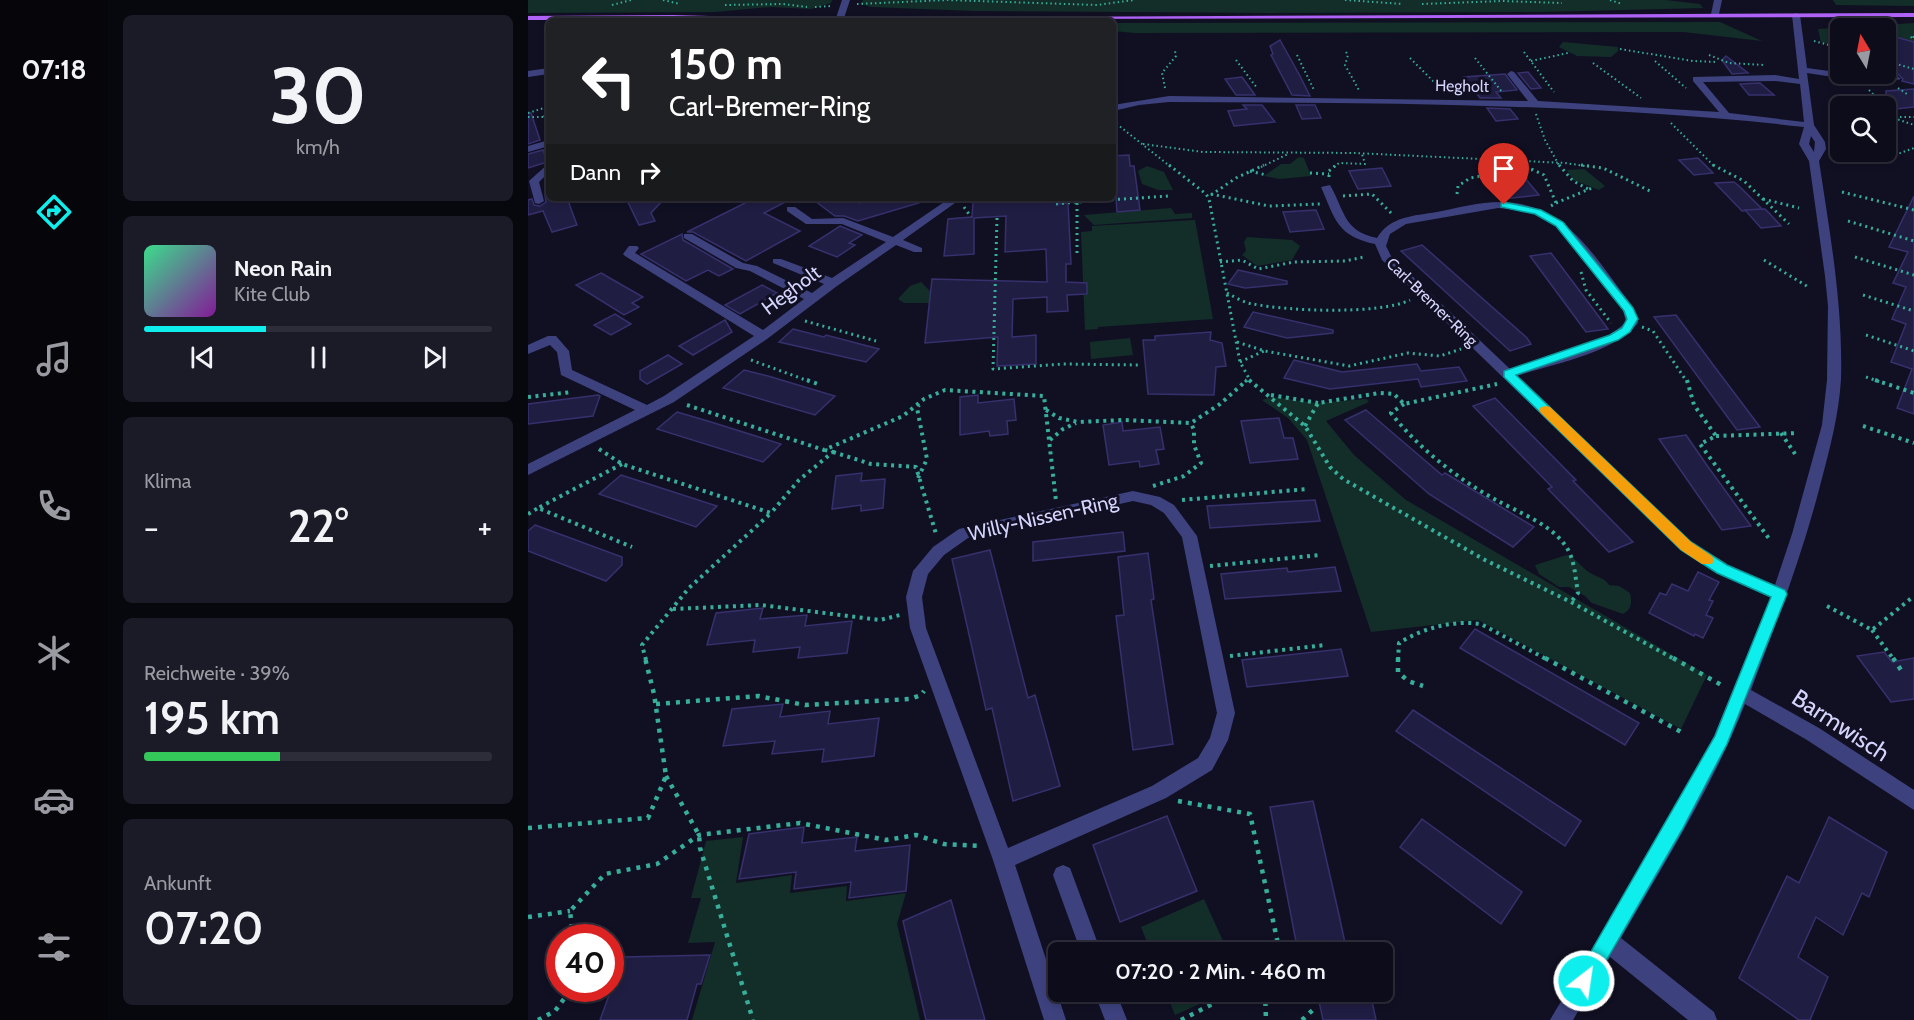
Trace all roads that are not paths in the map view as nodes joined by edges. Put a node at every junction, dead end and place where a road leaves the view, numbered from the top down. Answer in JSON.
{"nodes":[{"id":1,"x":846,"y":0,"type":"edge"},
{"id":2,"x":1718,"y":0,"type":"edge"},
{"id":3,"x":1715,"y":14,"type":"junction"},
{"id":4,"x":1796,"y":15,"type":"junction"},
{"id":5,"x":1914,"y":15,"type":"edge"},
{"id":6,"x":840,"y":17,"type":"edge"},
{"id":7,"x":528,"y":18,"type":"edge"},
{"id":8,"x":1804,"y":70,"type":"junction"},
{"id":9,"x":546,"y":71,"type":"edge"},
{"id":10,"x":528,"y":74,"type":"edge"},
{"id":11,"x":1511,"y":74,"type":"dead end"},
{"id":12,"x":1897,"y":79,"type":"dead end"},
{"id":13,"x":1804,"y":82,"type":"junction"},
{"id":14,"x":1534,"y":106,"type":"junction"},
{"id":15,"x":1116,"y":107,"type":"edge"},
{"id":16,"x":1726,"y":115,"type":"junction"},
{"id":17,"x":1809,"y":125,"type":"junction"},
{"id":18,"x":546,"y":143,"type":"edge"},
{"id":19,"x":528,"y":149,"type":"edge"},
{"id":20,"x":1814,"y":161,"type":"junction"},
{"id":21,"x":546,"y":169,"type":"edge"},
{"id":22,"x":1330,"y":196,"type":"road end"},
{"id":23,"x":539,"y":201,"type":"dead end"},
{"id":24,"x":959,"y":201,"type":"edge"},
{"id":25,"x":791,"y":210,"type":"dead end"},
{"id":26,"x":688,"y":236,"type":"dead end"},
{"id":27,"x":895,"y":240,"type":"junction"},
{"id":28,"x":1380,"y":242,"type":"junction"},
{"id":29,"x":633,"y":248,"type":"dead end"},
{"id":30,"x":918,"y":250,"type":"dead end"},
{"id":31,"x":777,"y":261,"type":"dead end"},
{"id":32,"x":834,"y":283,"type":"junction"},
{"id":33,"x":813,"y":299,"type":"junction"},
{"id":34,"x":763,"y":336,"type":"junction"},
{"id":35,"x":528,"y":350,"type":"edge"},
{"id":36,"x":1511,"y":376,"type":"junction"},
{"id":37,"x":646,"y":410,"type":"junction"},
{"id":38,"x":528,"y":470,"type":"edge"},
{"id":39,"x":1780,"y":594,"type":"junction"},
{"id":40,"x":1741,"y":693,"type":"junction"},
{"id":41,"x":1911,"y":793,"type":"edge"},
{"id":42,"x":1000,"y":851,"type":"junction"},
{"id":43,"x":1063,"y":875,"type":"dead end"},
{"id":44,"x":1607,"y":941,"type":"junction"},
{"id":45,"x":1087,"y":942,"type":"edge"},
{"id":46,"x":1110,"y":1002,"type":"edge"},
{"id":47,"x":1055,"y":1020,"type":"edge"},
{"id":48,"x":1116,"y":1020,"type":"edge"},
{"id":49,"x":1562,"y":1020,"type":"edge"},
{"id":50,"x":1706,"y":1020,"type":"edge"}],
"edges":[{"from":1,"to":6,"type":"street"},
{"from":2,"to":3,"type":"street"},
{"from":3,"to":4,"type":"main road"},
{"from":3,"to":6,"type":"main road"},
{"from":4,"to":5,"type":"main road"},
{"from":4,"to":8,"type":"street"},
{"from":6,"to":7,"type":"main road"},
{"from":8,"to":12,"type":"street"},
{"from":8,"to":13,"type":"street"},
{"from":9,"to":10,"type":"street"},
{"from":11,"to":14,"type":"street"},
{"from":13,"to":16,"type":"street"},
{"from":13,"to":17,"type":"street"},
{"from":14,"to":15,"type":"street","name":"Hegholt"},
{"from":14,"to":16,"type":"street","name":"Hegholt"},
{"from":16,"to":17,"type":"street","name":"Hegholt"},
{"from":17,"to":20,"type":"street"},
{"from":17,"to":20,"type":"street"},
{"from":18,"to":19,"type":"street"},
{"from":20,"to":39,"type":"street"},
{"from":21,"to":23,"type":"street"},
{"from":22,"to":28,"type":"street"},
{"from":24,"to":27,"type":"street","name":"Hegholt"},
{"from":25,"to":27,"type":"street"},
{"from":26,"to":33,"type":"street"},
{"from":27,"to":30,"type":"street"},
{"from":27,"to":32,"type":"street","name":"Hegholt"},
{"from":28,"to":36,"type":"street","name":"Carl-Bremer-Ring"},
{"from":28,"to":36,"type":"street","name":"Carl-Bremer-Ring"},
{"from":29,"to":34,"type":"street"},
{"from":31,"to":32,"type":"street"},
{"from":32,"to":33,"type":"street","name":"Hegholt"},
{"from":33,"to":34,"type":"street","name":"Hegholt"},
{"from":34,"to":37,"type":"street","name":"Hegholt"},
{"from":35,"to":37,"type":"street"},
{"from":36,"to":39,"type":"street","name":"Carl-Bremer-Ring"},
{"from":37,"to":38,"type":"street","name":"Hegholt"},
{"from":39,"to":40,"type":"street"},
{"from":40,"to":41,"type":"street","name":"Barmwisch"},
{"from":40,"to":44,"type":"street"},
{"from":42,"to":42,"type":"street","name":"Willy-Nissen-Ring"},
{"from":42,"to":47,"type":"street","name":"Willy-Nissen-Ring"},
{"from":43,"to":45,"type":"street"},
{"from":44,"to":49,"type":"street"},
{"from":44,"to":50,"type":"street"},
{"from":46,"to":48,"type":"street"}]}
